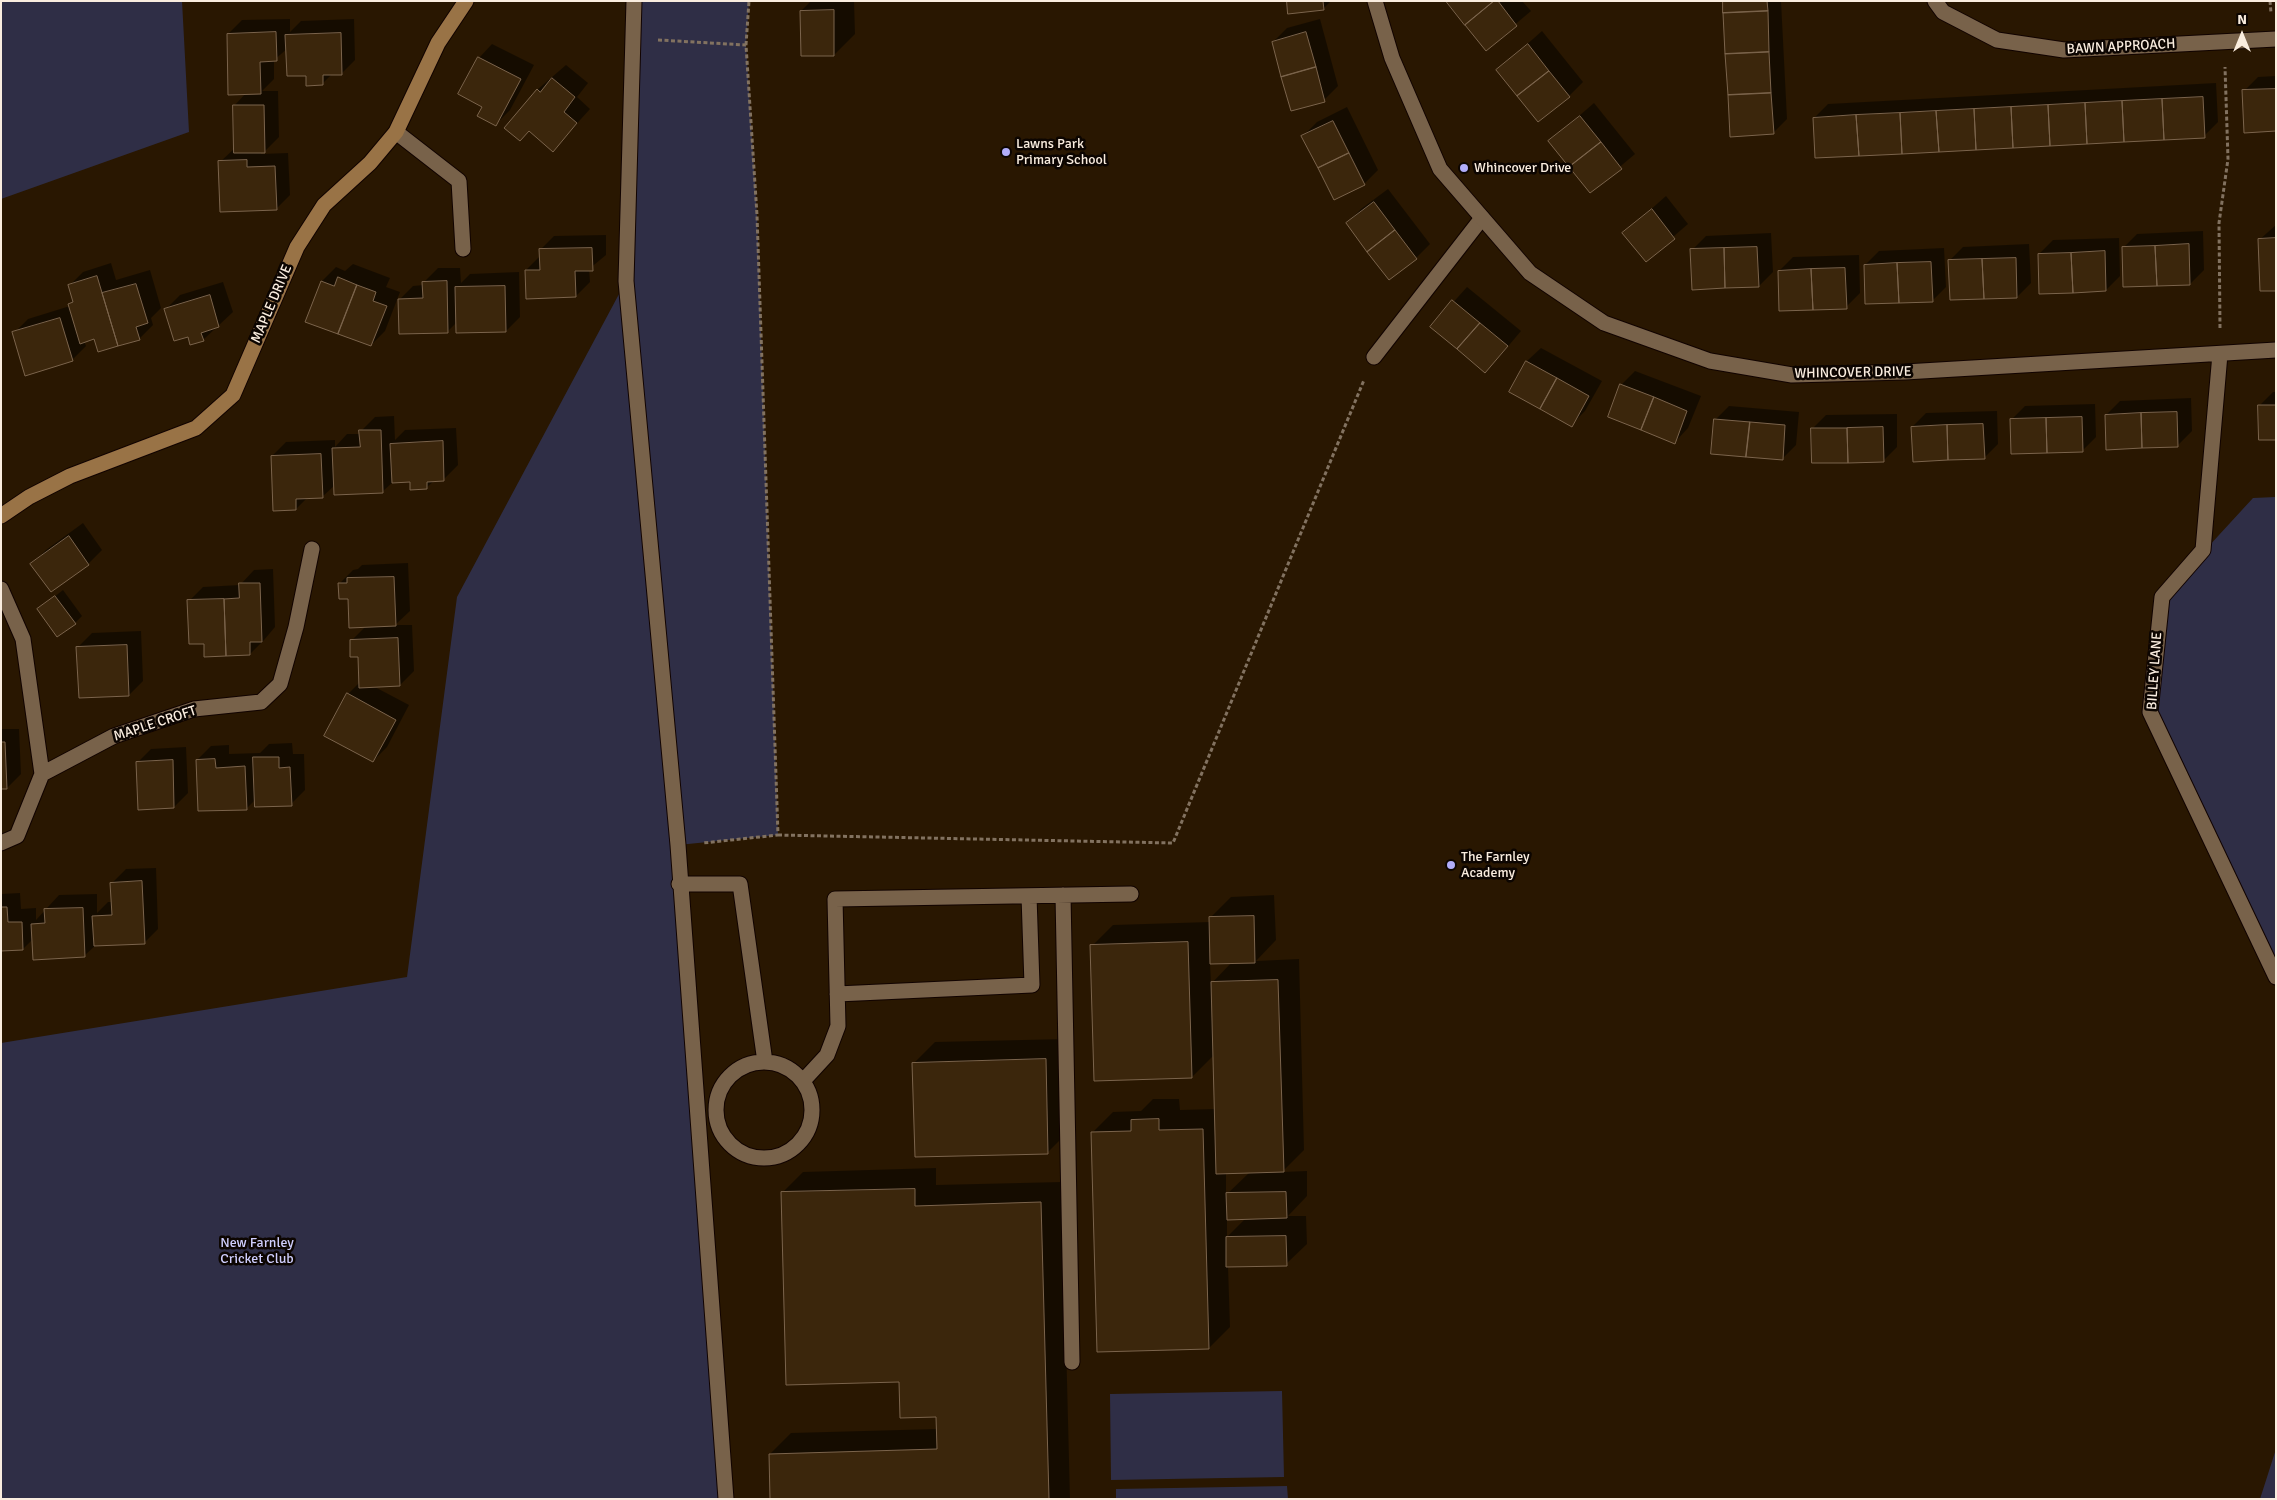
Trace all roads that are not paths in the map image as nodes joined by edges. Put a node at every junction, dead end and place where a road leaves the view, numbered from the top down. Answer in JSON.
{"nodes":[{"id":1,"x":466,"y":1,"type":"edge"},
{"id":2,"x":634,"y":1,"type":"edge"},
{"id":3,"x":1375,"y":1,"type":"edge"},
{"id":4,"x":1939,"y":7,"type":"edge"},
{"id":5,"x":2276,"y":39,"type":"edge"},
{"id":6,"x":396,"y":132,"type":"junction"},
{"id":7,"x":1482,"y":218,"type":"junction"},
{"id":8,"x":464,"y":249,"type":"dead end"},
{"id":9,"x":2276,"y":350,"type":"edge"},
{"id":10,"x":2220,"y":354,"type":"junction"},
{"id":11,"x":1374,"y":356,"type":"road end"},
{"id":12,"x":1,"y":516,"type":"edge"},
{"id":13,"x":312,"y":549,"type":"dead end"},
{"id":14,"x":1,"y":589,"type":"edge"},
{"id":15,"x":42,"y":774,"type":"junction"},
{"id":16,"x":1,"y":843,"type":"edge"},
{"id":17,"x":680,"y":884,"type":"junction"},
{"id":18,"x":1131,"y":894,"type":"dead end"},
{"id":19,"x":1063,"y":895,"type":"junction"},
{"id":20,"x":1029,"y":896,"type":"junction"},
{"id":21,"x":2276,"y":976,"type":"edge"},
{"id":22,"x":837,"y":994,"type":"junction"},
{"id":23,"x":765,"y":1062,"type":"junction"},
{"id":24,"x":804,"y":1081,"type":"junction"},
{"id":25,"x":1072,"y":1362,"type":"dead end"},
{"id":26,"x":726,"y":1499,"type":"edge"}],
"edges":[{"from":1,"to":6,"type":"street","name":"MAPLE DRIVE"},
{"from":2,"to":17,"type":"street"},
{"from":3,"to":7,"type":"street","name":"WHINCOVER DRIVE"},
{"from":4,"to":5,"type":"street","name":"BAWN APPROACH"},
{"from":6,"to":8,"type":"street"},
{"from":6,"to":12,"type":"street","name":"MAPLE DRIVE"},
{"from":7,"to":10,"type":"street","name":"WHINCOVER DRIVE"},
{"from":7,"to":11,"type":"street"},
{"from":9,"to":10,"type":"street","name":"WHINCOVER DRIVE"},
{"from":10,"to":21,"type":"street","name":"BILLEY LANE"},
{"from":13,"to":15,"type":"street","name":"MAPLE CROFT"},
{"from":14,"to":15,"type":"street"},
{"from":15,"to":16,"type":"street"},
{"from":17,"to":23,"type":"street"},
{"from":17,"to":26,"type":"street"},
{"from":18,"to":19,"type":"street"},
{"from":19,"to":20,"type":"street"},
{"from":19,"to":25,"type":"street"},
{"from":20,"to":22,"type":"street"},
{"from":20,"to":22,"type":"street"},
{"from":22,"to":24,"type":"street"},
{"from":23,"to":24,"type":"street"},
{"from":23,"to":24,"type":"street"}]}
